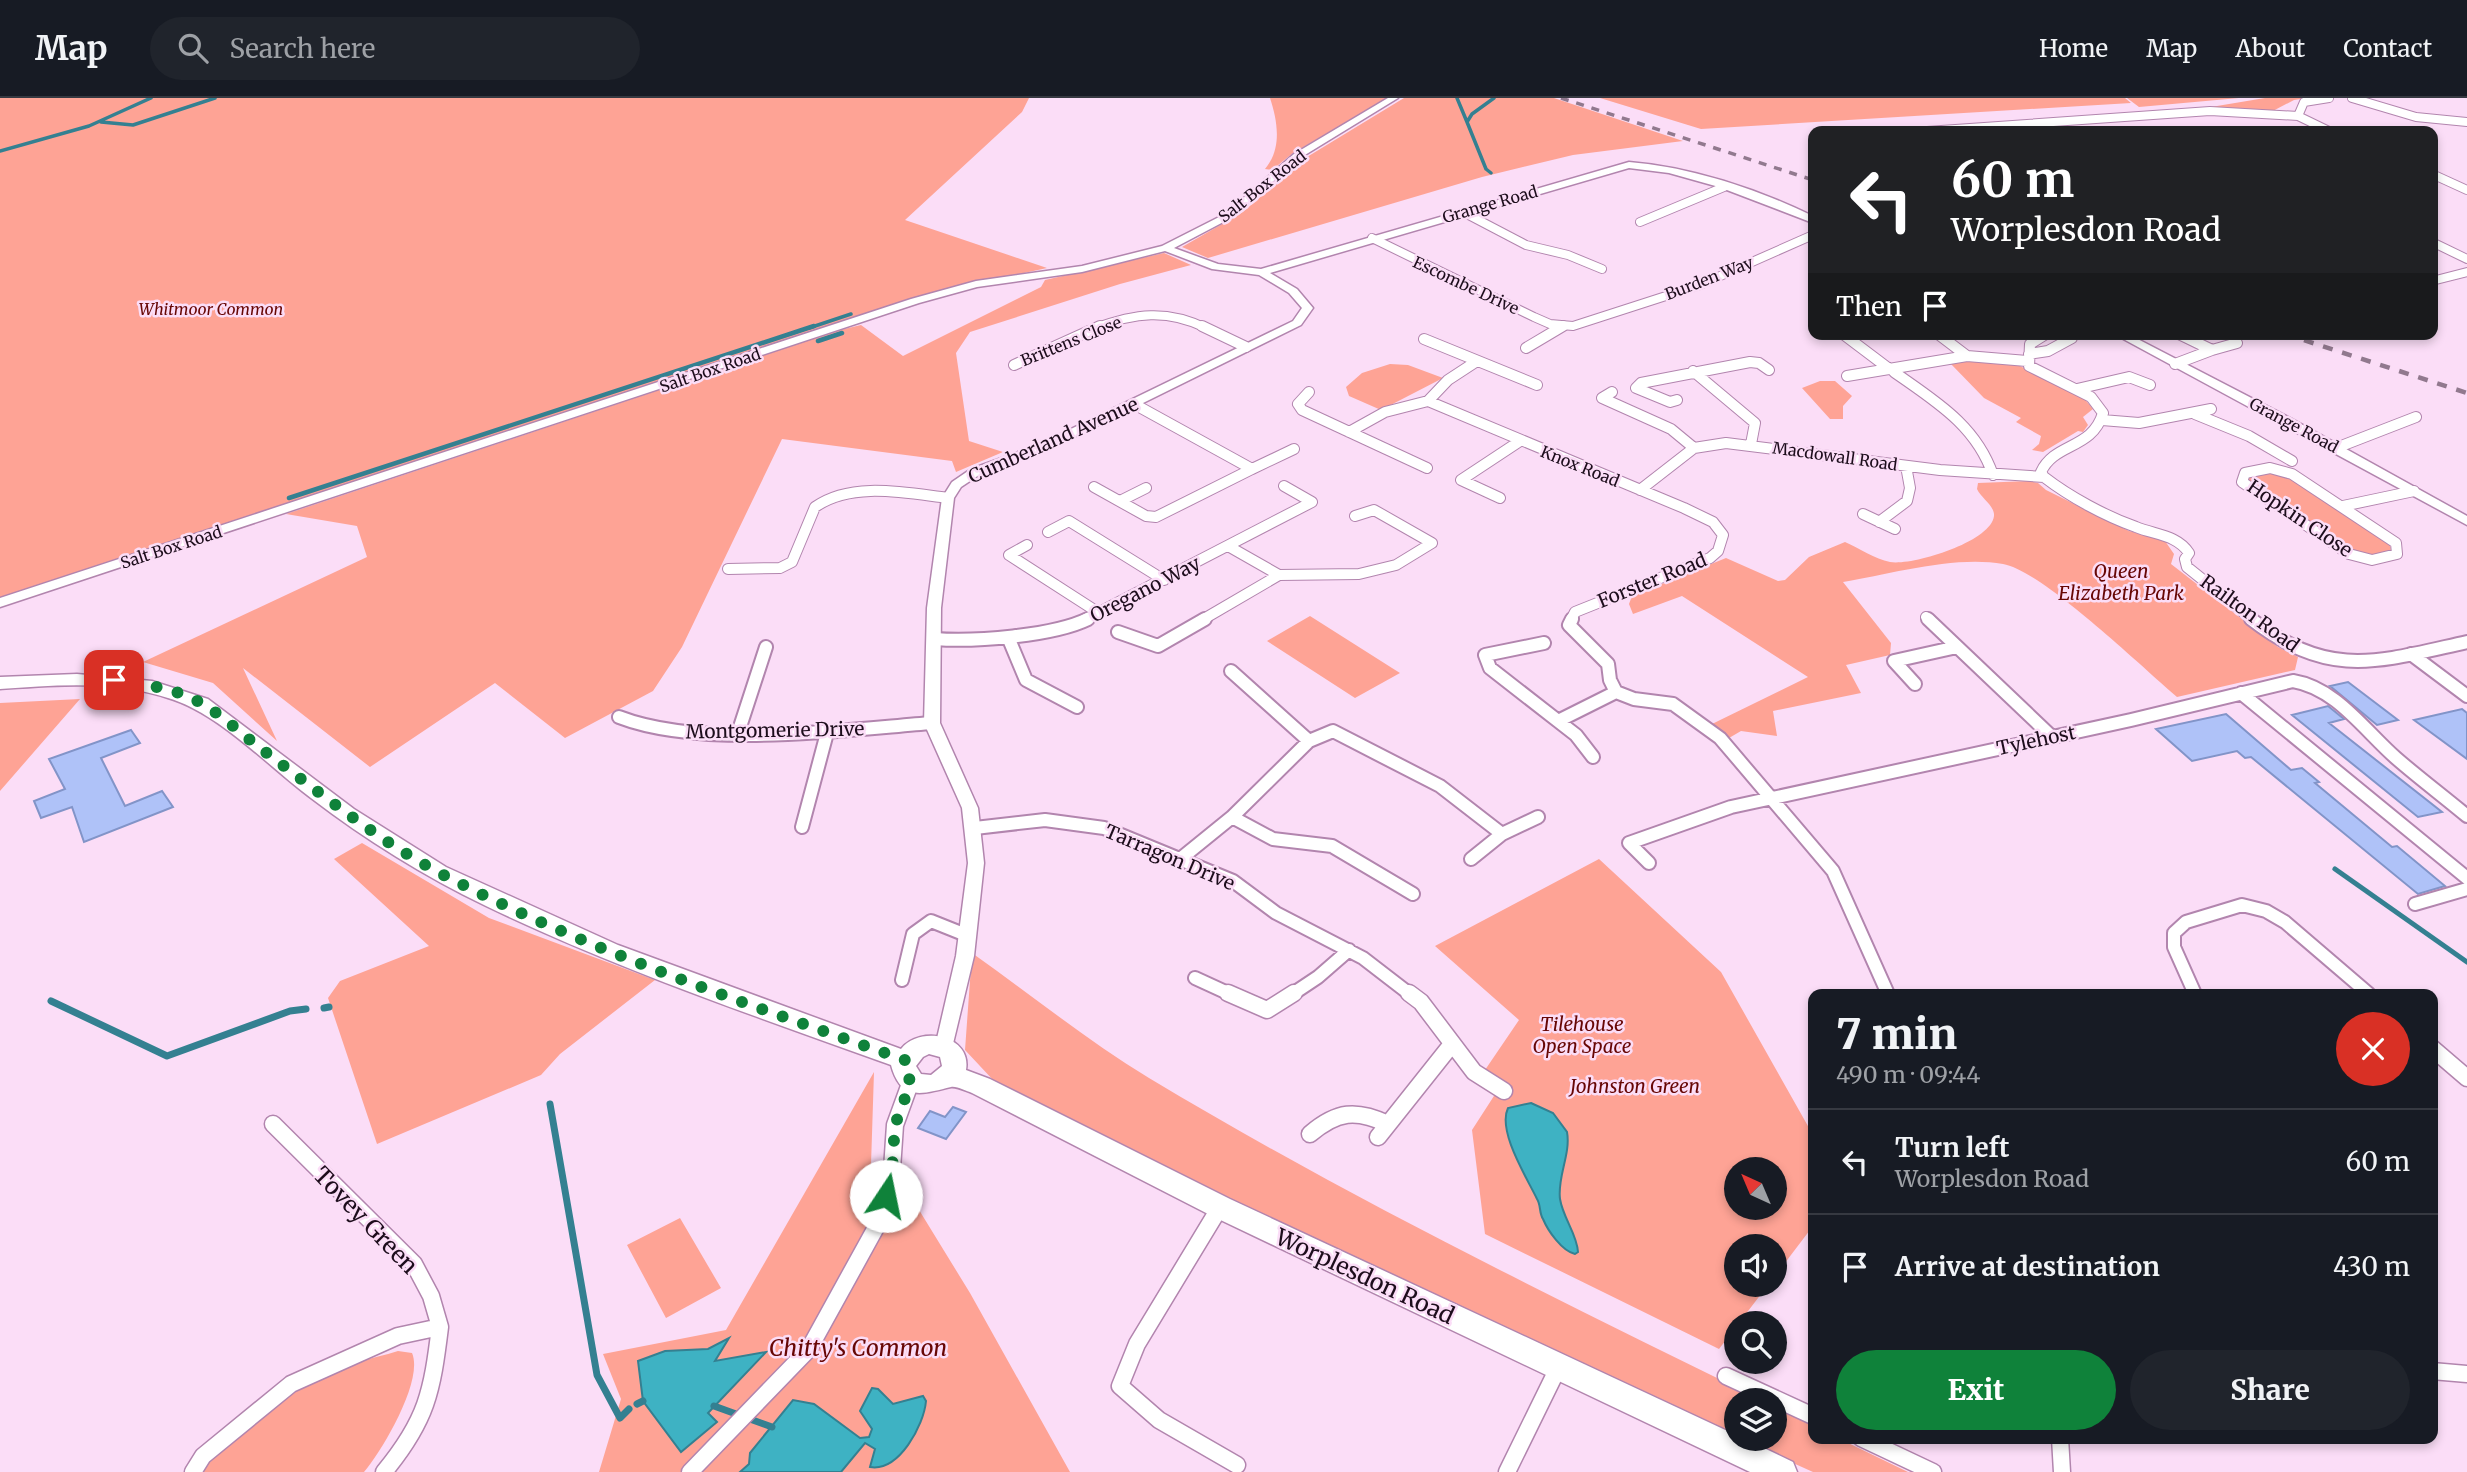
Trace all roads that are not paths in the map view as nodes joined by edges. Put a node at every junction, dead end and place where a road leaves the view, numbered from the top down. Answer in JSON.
{"nodes":[{"id":1,"x":1394,"y":98,"type":"edge"},
{"id":2,"x":2329,"y":98,"type":"edge"},
{"id":3,"x":2352,"y":98,"type":"edge"},
{"id":4,"x":2298,"y":116,"type":"junction"},
{"id":5,"x":2467,"y":122,"type":"edge"},
{"id":6,"x":1998,"y":126,"type":"edge"},
{"id":7,"x":2319,"y":126,"type":"edge"},
{"id":8,"x":2438,"y":177,"type":"edge"},
{"id":9,"x":1724,"y":187,"type":"junction"},
{"id":10,"x":2467,"y":190,"type":"edge"},
{"id":11,"x":1463,"y":212,"type":"junction"},
{"id":12,"x":1808,"y":218,"type":"edge"},
{"id":13,"x":1640,"y":222,"type":"dead end"},
{"id":14,"x":1371,"y":237,"type":"junction"},
{"id":15,"x":1808,"y":238,"type":"edge"},
{"id":16,"x":2438,"y":245,"type":"edge"},
{"id":17,"x":1166,"y":247,"type":"junction"},
{"id":18,"x":2467,"y":259,"type":"edge"},
{"id":19,"x":1602,"y":269,"type":"dead end"},
{"id":20,"x":1262,"y":272,"type":"junction"},
{"id":21,"x":2467,"y":272,"type":"edge"},
{"id":22,"x":2438,"y":279,"type":"edge"},
{"id":23,"x":1563,"y":326,"type":"junction"},
{"id":24,"x":1424,"y":339,"type":"dead end"},
{"id":25,"x":1851,"y":340,"type":"edge"},
{"id":26,"x":1946,"y":340,"type":"edge"},
{"id":27,"x":2036,"y":340,"type":"edge"},
{"id":28,"x":2068,"y":340,"type":"edge"},
{"id":29,"x":2131,"y":340,"type":"edge"},
{"id":30,"x":2191,"y":340,"type":"edge"},
{"id":31,"x":2237,"y":343,"type":"dead end"},
{"id":32,"x":1246,"y":347,"type":"junction"},
{"id":33,"x":1526,"y":348,"type":"dead end"},
{"id":34,"x":2212,"y":350,"type":"junction"},
{"id":35,"x":1967,"y":356,"type":"junction"},
{"id":36,"x":2028,"y":357,"type":"junction"},
{"id":37,"x":1476,"y":361,"type":"junction"},
{"id":38,"x":2175,"y":363,"type":"junction"},
{"id":39,"x":1014,"y":365,"type":"dead end"},
{"id":40,"x":1769,"y":370,"type":"dead end"},
{"id":41,"x":1891,"y":370,"type":"junction"},
{"id":42,"x":1693,"y":371,"type":"junction"},
{"id":43,"x":1847,"y":376,"type":"dead end"},
{"id":44,"x":1537,"y":385,"type":"dead end"},
{"id":45,"x":2150,"y":385,"type":"dead end"},
{"id":46,"x":2077,"y":389,"type":"junction"},
{"id":47,"x":1309,"y":392,"type":"dead end"},
{"id":48,"x":1612,"y":392,"type":"dead end"},
{"id":49,"x":1677,"y":400,"type":"dead end"},
{"id":50,"x":1428,"y":401,"type":"junction"},
{"id":51,"x":1134,"y":404,"type":"junction"},
{"id":52,"x":2211,"y":409,"type":"dead end"},
{"id":53,"x":2195,"y":414,"type":"junction"},
{"id":54,"x":2416,"y":417,"type":"dead end"},
{"id":55,"x":2102,"y":420,"type":"junction"},
{"id":56,"x":1349,"y":432,"type":"junction"},
{"id":57,"x":1520,"y":441,"type":"junction"},
{"id":58,"x":1751,"y":444,"type":"junction"},
{"id":59,"x":1694,"y":448,"type":"junction"},
{"id":60,"x":2336,"y":448,"type":"junction"},
{"id":61,"x":1294,"y":449,"type":"dead end"},
{"id":62,"x":2292,"y":461,"type":"dead end"},
{"id":63,"x":1906,"y":466,"type":"junction"},
{"id":64,"x":1427,"y":468,"type":"dead end"},
{"id":65,"x":1252,"y":469,"type":"junction"},
{"id":66,"x":1993,"y":475,"type":"junction"},
{"id":67,"x":2044,"y":478,"type":"junction"},
{"id":68,"x":1094,"y":486,"type":"dead end"},
{"id":69,"x":1284,"y":486,"type":"dead end"},
{"id":70,"x":1146,"y":488,"type":"dead end"},
{"id":71,"x":1640,"y":490,"type":"junction"},
{"id":72,"x":2414,"y":491,"type":"junction"},
{"id":73,"x":947,"y":498,"type":"junction"},
{"id":74,"x":1500,"y":498,"type":"dead end"},
{"id":75,"x":1120,"y":501,"type":"junction"},
{"id":76,"x":2343,"y":506,"type":"junction"},
{"id":77,"x":1863,"y":514,"type":"dead end"},
{"id":78,"x":1355,"y":516,"type":"dead end"},
{"id":79,"x":2467,"y":521,"type":"edge"},
{"id":80,"x":1879,"y":522,"type":"junction"},
{"id":81,"x":1895,"y":529,"type":"dead end"},
{"id":82,"x":1048,"y":532,"type":"dead end"},
{"id":83,"x":1027,"y":545,"type":"dead end"},
{"id":84,"x":1228,"y":546,"type":"junction"},
{"id":85,"x":728,"y":569,"type":"dead end"},
{"id":86,"x":1279,"y":575,"type":"junction"},
{"id":87,"x":1164,"y":580,"type":"junction"},
{"id":88,"x":0,"y":603,"type":"edge"},
{"id":89,"x":1099,"y":612,"type":"junction"},
{"id":90,"x":1926,"y":617,"type":"dead end"},
{"id":91,"x":1118,"y":632,"type":"dead end"},
{"id":92,"x":1008,"y":637,"type":"junction"},
{"id":93,"x":934,"y":639,"type":"junction"},
{"id":94,"x":2467,"y":642,"type":"edge"},
{"id":95,"x":1545,"y":643,"type":"dead end"},
{"id":96,"x":766,"y":647,"type":"dead end"},
{"id":97,"x":1956,"y":647,"type":"junction"},
{"id":98,"x":2411,"y":654,"type":"junction"},
{"id":99,"x":1231,"y":671,"type":"dead end"},
{"id":100,"x":2302,"y":680,"type":"joint"},
{"id":101,"x":0,"y":683,"type":"edge"},
{"id":102,"x":1915,"y":684,"type":"dead end"},
{"id":103,"x":1616,"y":692,"type":"junction"},
{"id":104,"x":2241,"y":694,"type":"junction"},
{"id":105,"x":2467,"y":696,"type":"edge"},
{"id":106,"x":1077,"y":707,"type":"dead end"},
{"id":107,"x":619,"y":717,"type":"dead end"},
{"id":108,"x":1558,"y":720,"type":"junction"},
{"id":109,"x":932,"y":723,"type":"junction"},
{"id":110,"x":738,"y":733,"type":"junction"},
{"id":111,"x":827,"y":733,"type":"junction"},
{"id":112,"x":2051,"y":736,"type":"junction"},
{"id":113,"x":1309,"y":741,"type":"junction"},
{"id":114,"x":1593,"y":757,"type":"dead end"},
{"id":115,"x":1769,"y":799,"type":"junction"},
{"id":116,"x":2467,"y":816,"type":"edge"},
{"id":117,"x":1232,"y":817,"type":"junction"},
{"id":118,"x":1538,"y":817,"type":"dead end"},
{"id":119,"x":802,"y":827,"type":"dead end"},
{"id":120,"x":975,"y":828,"type":"junction"},
{"id":121,"x":1502,"y":834,"type":"junction"},
{"id":122,"x":1471,"y":859,"type":"dead end"},
{"id":123,"x":1179,"y":860,"type":"junction"},
{"id":124,"x":1648,"y":863,"type":"dead end"},
{"id":125,"x":2467,"y":878,"type":"edge"},
{"id":126,"x":2467,"y":889,"type":"edge"},
{"id":127,"x":1413,"y":894,"type":"dead end"},
{"id":128,"x":2415,"y":904,"type":"dead end"},
{"id":129,"x":966,"y":935,"type":"junction"},
{"id":130,"x":1349,"y":950,"type":"junction"},
{"id":131,"x":1195,"y":978,"type":"dead end"},
{"id":132,"x":902,"y":980,"type":"dead end"},
{"id":133,"x":1886,"y":989,"type":"edge"},
{"id":134,"x":2193,"y":989,"type":"edge"},
{"id":135,"x":2363,"y":989,"type":"edge"},
{"id":136,"x":1452,"y":1044,"type":"junction"},
{"id":137,"x":944,"y":1047,"type":"junction"},
{"id":138,"x":2438,"y":1053,"type":"edge"},
{"id":139,"x":908,"y":1071,"type":"junction"},
{"id":140,"x":950,"y":1075,"type":"junction"},
{"id":141,"x":2467,"y":1078,"type":"edge"},
{"id":142,"x":1504,"y":1091,"type":"dead end"},
{"id":143,"x":272,"y":1124,"type":"dead end"},
{"id":144,"x":1388,"y":1124,"type":"junction"},
{"id":145,"x":1310,"y":1134,"type":"dead end"},
{"id":146,"x":1378,"y":1137,"type":"dead end"},
{"id":147,"x":1220,"y":1207,"type":"junction"},
{"id":148,"x":440,"y":1327,"type":"junction"},
{"id":149,"x":1558,"y":1368,"type":"junction"},
{"id":150,"x":2438,"y":1372,"type":"edge"},
{"id":151,"x":2467,"y":1374,"type":"edge"},
{"id":152,"x":1726,"y":1376,"type":"dead end"},
{"id":153,"x":752,"y":1408,"type":"joint"},
{"id":154,"x":1808,"y":1414,"type":"edge"},
{"id":155,"x":1874,"y":1444,"type":"edge"},
{"id":156,"x":2060,"y":1444,"type":"edge"},
{"id":157,"x":1237,"y":1465,"type":"dead end"},
{"id":158,"x":193,"y":1472,"type":"edge"},
{"id":159,"x":384,"y":1472,"type":"edge"},
{"id":160,"x":690,"y":1472,"type":"edge"},
{"id":161,"x":1507,"y":1472,"type":"edge"},
{"id":162,"x":1782,"y":1472,"type":"edge"},
{"id":163,"x":1933,"y":1472,"type":"edge"},
{"id":164,"x":2062,"y":1472,"type":"edge"}],
"edges":[{"from":1,"to":17,"type":"street","name":"Salt Box Road"},
{"from":2,"to":4,"type":"street"},
{"from":3,"to":5,"type":"street"},
{"from":4,"to":6,"type":"street"},
{"from":4,"to":7,"type":"street"},
{"from":8,"to":10,"type":"street"},
{"from":9,"to":11,"type":"street","name":"Grange Road"},
{"from":9,"to":12,"type":"street","name":"Grange Road"},
{"from":9,"to":13,"type":"street"},
{"from":11,"to":14,"type":"street","name":"Grange Road"},
{"from":11,"to":19,"type":"street"},
{"from":14,"to":20,"type":"street","name":"Grange Road"},
{"from":14,"to":23,"type":"street","name":"Escombe Drive"},
{"from":15,"to":23,"type":"street","name":"Burden Way"},
{"from":16,"to":18,"type":"street"},
{"from":17,"to":20,"type":"street","name":"Grange Road"},
{"from":17,"to":88,"type":"street","name":"Salt Box Road"},
{"from":20,"to":32,"type":"street","name":"Cumberland Avenue"},
{"from":21,"to":22,"type":"street"},
{"from":23,"to":33,"type":"street","name":"Burden Way"},
{"from":24,"to":37,"type":"street"},
{"from":25,"to":41,"type":"street"},
{"from":26,"to":35,"type":"street"},
{"from":27,"to":36,"type":"street"},
{"from":28,"to":36,"type":"street"},
{"from":29,"to":38,"type":"street","name":"Grange Road"},
{"from":30,"to":34,"type":"street"},
{"from":31,"to":34,"type":"street"},
{"from":32,"to":39,"type":"street","name":"Brittens Close"},
{"from":32,"to":51,"type":"street","name":"Cumberland Avenue"},
{"from":34,"to":38,"type":"street"},
{"from":35,"to":36,"type":"street"},
{"from":35,"to":41,"type":"street"},
{"from":36,"to":46,"type":"street"},
{"from":37,"to":44,"type":"street"},
{"from":37,"to":50,"type":"street"},
{"from":38,"to":60,"type":"street","name":"Grange Road"},
{"from":40,"to":42,"type":"street"},
{"from":41,"to":43,"type":"street"},
{"from":41,"to":66,"type":"street"},
{"from":42,"to":49,"type":"street"},
{"from":42,"to":58,"type":"street"},
{"from":45,"to":46,"type":"street"},
{"from":46,"to":55,"type":"street"},
{"from":47,"to":56,"type":"street"},
{"from":48,"to":59,"type":"street"},
{"from":50,"to":56,"type":"street"},
{"from":50,"to":57,"type":"street","name":"Knox Road"},
{"from":51,"to":65,"type":"street"},
{"from":51,"to":73,"type":"street","name":"Cumberland Avenue"},
{"from":52,"to":53,"type":"street"},
{"from":53,"to":55,"type":"street"},
{"from":53,"to":62,"type":"street"},
{"from":54,"to":60,"type":"street"},
{"from":55,"to":67,"type":"street"},
{"from":56,"to":64,"type":"street"},
{"from":57,"to":71,"type":"street","name":"Knox Road"},
{"from":57,"to":74,"type":"street","name":"Knox Road"},
{"from":58,"to":59,"type":"street","name":"Macdowall Road"},
{"from":58,"to":63,"type":"street","name":"Macdowall Road"},
{"from":59,"to":71,"type":"street","name":"Macdowall Road"},
{"from":60,"to":72,"type":"street","name":"Grange Road"},
{"from":61,"to":65,"type":"street"},
{"from":63,"to":66,"type":"street","name":"Macdowall Road"},
{"from":63,"to":80,"type":"street"},
{"from":65,"to":75,"type":"street"},
{"from":66,"to":67,"type":"street","name":"Macdowall Road"},
{"from":67,"to":98,"type":"street","name":"Railton Road"},
{"from":68,"to":75,"type":"street"},
{"from":69,"to":84,"type":"street","name":"Oregano Way"},
{"from":70,"to":75,"type":"street"},
{"from":71,"to":103,"type":"street","name":"Forster Road"},
{"from":72,"to":76,"type":"street","name":"Hopkin Close"},
{"from":72,"to":79,"type":"street","name":"Grange Road"},
{"from":73,"to":85,"type":"street"},
{"from":73,"to":93,"type":"street","name":"Cumberland Avenue"},
{"from":76,"to":76,"type":"street","name":"Hopkin Close"},
{"from":77,"to":80,"type":"street"},
{"from":78,"to":86,"type":"street"},
{"from":80,"to":81,"type":"street"},
{"from":82,"to":87,"type":"street"},
{"from":83,"to":89,"type":"street"},
{"from":84,"to":86,"type":"street"},
{"from":84,"to":87,"type":"street","name":"Oregano Way"},
{"from":86,"to":91,"type":"street"},
{"from":87,"to":89,"type":"street","name":"Oregano Way"},
{"from":89,"to":92,"type":"street","name":"Oregano Way"},
{"from":90,"to":97,"type":"street"},
{"from":92,"to":93,"type":"street","name":"Oregano Way"},
{"from":92,"to":106,"type":"street"},
{"from":93,"to":109,"type":"street","name":"Cumberland Avenue"},
{"from":94,"to":98,"type":"street","name":"Railton Road"},
{"from":95,"to":108,"type":"street"},
{"from":96,"to":110,"type":"street"},
{"from":97,"to":102,"type":"street"},
{"from":97,"to":112,"type":"street"},
{"from":98,"to":105,"type":"street"},
{"from":99,"to":113,"type":"street"},
{"from":100,"to":104,"type":"street","name":"Tylehost"},
{"from":100,"to":116,"type":"street","name":"Railton Road"},
{"from":101,"to":139,"type":"main road"},
{"from":103,"to":108,"type":"street"},
{"from":103,"to":115,"type":"street"},
{"from":104,"to":112,"type":"street","name":"Tylehost"},
{"from":104,"to":125,"type":"street"},
{"from":107,"to":110,"type":"street","name":"Montgomerie Drive"},
{"from":108,"to":114,"type":"street"},
{"from":109,"to":111,"type":"street","name":"Montgomerie Drive"},
{"from":109,"to":120,"type":"street","name":"Cumberland Avenue"},
{"from":110,"to":111,"type":"street","name":"Montgomerie Drive"},
{"from":111,"to":119,"type":"street"},
{"from":112,"to":115,"type":"street","name":"Tylehost"},
{"from":113,"to":117,"type":"street"},
{"from":113,"to":121,"type":"street"},
{"from":115,"to":124,"type":"street"},
{"from":115,"to":133,"type":"street"},
{"from":117,"to":123,"type":"street"},
{"from":117,"to":127,"type":"street"},
{"from":118,"to":121,"type":"street"},
{"from":120,"to":123,"type":"street","name":"Tarragon Drive"},
{"from":120,"to":129,"type":"street","name":"Cumberland Avenue"},
{"from":121,"to":122,"type":"street"},
{"from":123,"to":130,"type":"street","name":"Tarragon Drive"},
{"from":126,"to":128,"type":"street"},
{"from":129,"to":132,"type":"street"},
{"from":129,"to":137,"type":"street","name":"Cumberland Avenue"},
{"from":130,"to":131,"type":"street"},
{"from":130,"to":136,"type":"street","name":"Tarragon Drive"},
{"from":134,"to":135,"type":"street"},
{"from":136,"to":142,"type":"street","name":"Tarragon Drive"},
{"from":136,"to":144,"type":"street"},
{"from":137,"to":139,"type":"main road"},
{"from":137,"to":140,"type":"main road"},
{"from":138,"to":141,"type":"street"},
{"from":139,"to":140,"type":"main road"},
{"from":139,"to":153,"type":"street"},
{"from":140,"to":147,"type":"main road","name":"Worplesdon Road"},
{"from":143,"to":148,"type":"street","name":"Tovey Green"},
{"from":144,"to":145,"type":"street"},
{"from":144,"to":146,"type":"street"},
{"from":147,"to":149,"type":"main road","name":"Worplesdon Road"},
{"from":147,"to":157,"type":"street"},
{"from":148,"to":158,"type":"street"},
{"from":148,"to":159,"type":"street","name":"Tovey Green"},
{"from":149,"to":161,"type":"street"},
{"from":149,"to":162,"type":"main road","name":"Worplesdon Road"},
{"from":150,"to":151,"type":"street"},
{"from":152,"to":154,"type":"street"},
{"from":153,"to":160,"type":"street"},
{"from":155,"to":163,"type":"street"},
{"from":156,"to":164,"type":"street"}]}
